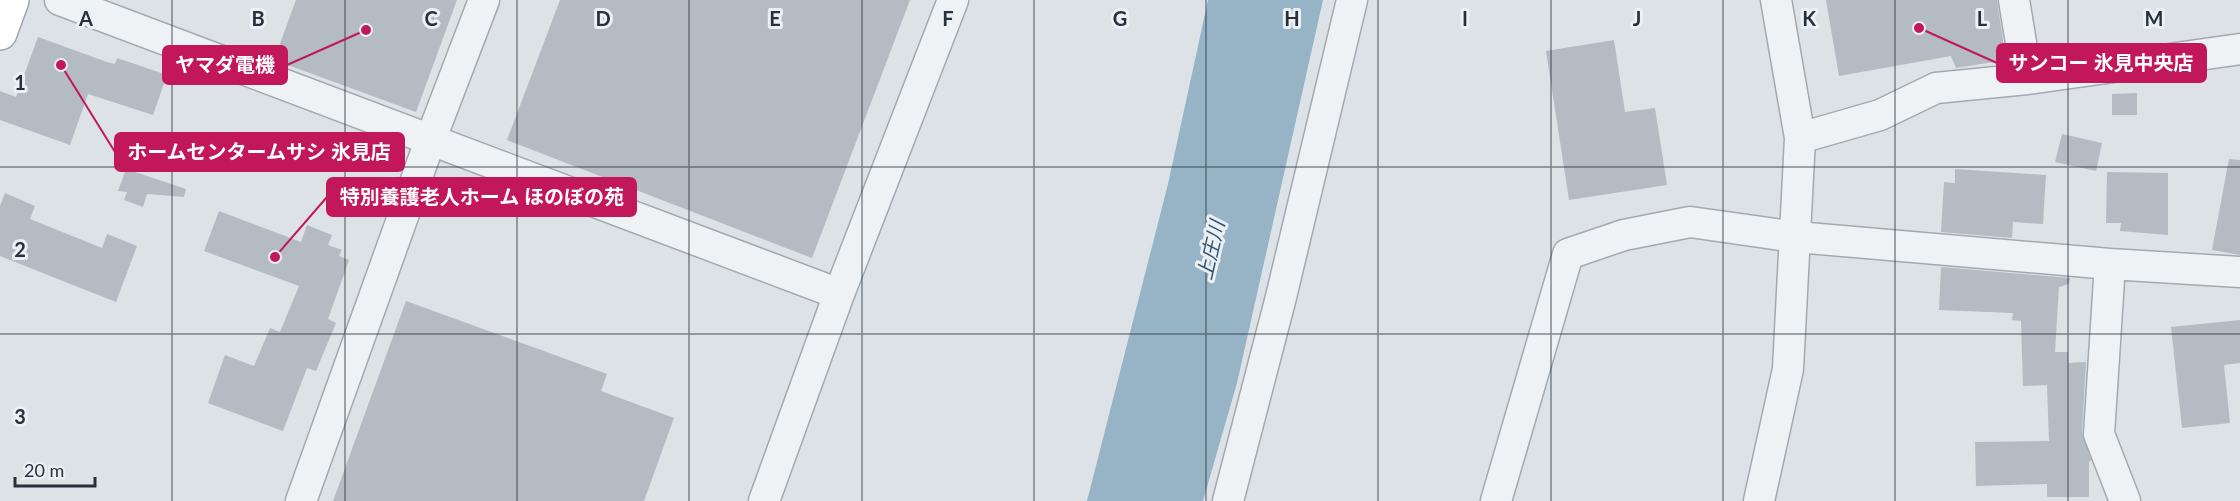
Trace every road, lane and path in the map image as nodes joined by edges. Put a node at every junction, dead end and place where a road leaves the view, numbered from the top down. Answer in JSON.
{"nodes":[{"id":1,"x":60,"y":0,"type":"edge"},
{"id":2,"x":484,"y":0,"type":"edge"},
{"id":3,"x":952,"y":0,"type":"edge"},
{"id":4,"x":1352,"y":0,"type":"edge"},
{"id":5,"x":1776,"y":0,"type":"edge"},
{"id":6,"x":2014,"y":0,"type":"edge"},
{"id":7,"x":2240,"y":49,"type":"edge"},
{"id":8,"x":2027,"y":79,"type":"junction"},
{"id":9,"x":1800,"y":138,"type":"junction"},
{"id":10,"x":430,"y":141,"type":"junction"},
{"id":11,"x":1796,"y":237,"type":"junction"},
{"id":12,"x":2110,"y":264,"type":"junction"},
{"id":13,"x":2240,"y":272,"type":"edge"},
{"id":14,"x":839,"y":294,"type":"junction"},
{"id":15,"x":301,"y":501,"type":"edge"},
{"id":16,"x":764,"y":501,"type":"edge"},
{"id":17,"x":1228,"y":501,"type":"edge"},
{"id":18,"x":1496,"y":501,"type":"edge"},
{"id":19,"x":1759,"y":501,"type":"edge"},
{"id":20,"x":2125,"y":501,"type":"edge"}],
"edges":[{"from":1,"to":10,"type":"street"},
{"from":2,"to":10,"type":"street"},
{"from":3,"to":14,"type":"street"},
{"from":4,"to":17,"type":"street"},
{"from":5,"to":9,"type":"street"},
{"from":6,"to":8,"type":"street"},
{"from":7,"to":8,"type":"street"},
{"from":8,"to":9,"type":"street"},
{"from":9,"to":11,"type":"street"},
{"from":10,"to":14,"type":"street"},
{"from":10,"to":15,"type":"street"},
{"from":11,"to":12,"type":"street"},
{"from":11,"to":18,"type":"street"},
{"from":11,"to":19,"type":"street"},
{"from":12,"to":13,"type":"street"},
{"from":12,"to":20,"type":"street"},
{"from":14,"to":16,"type":"street"}]}
